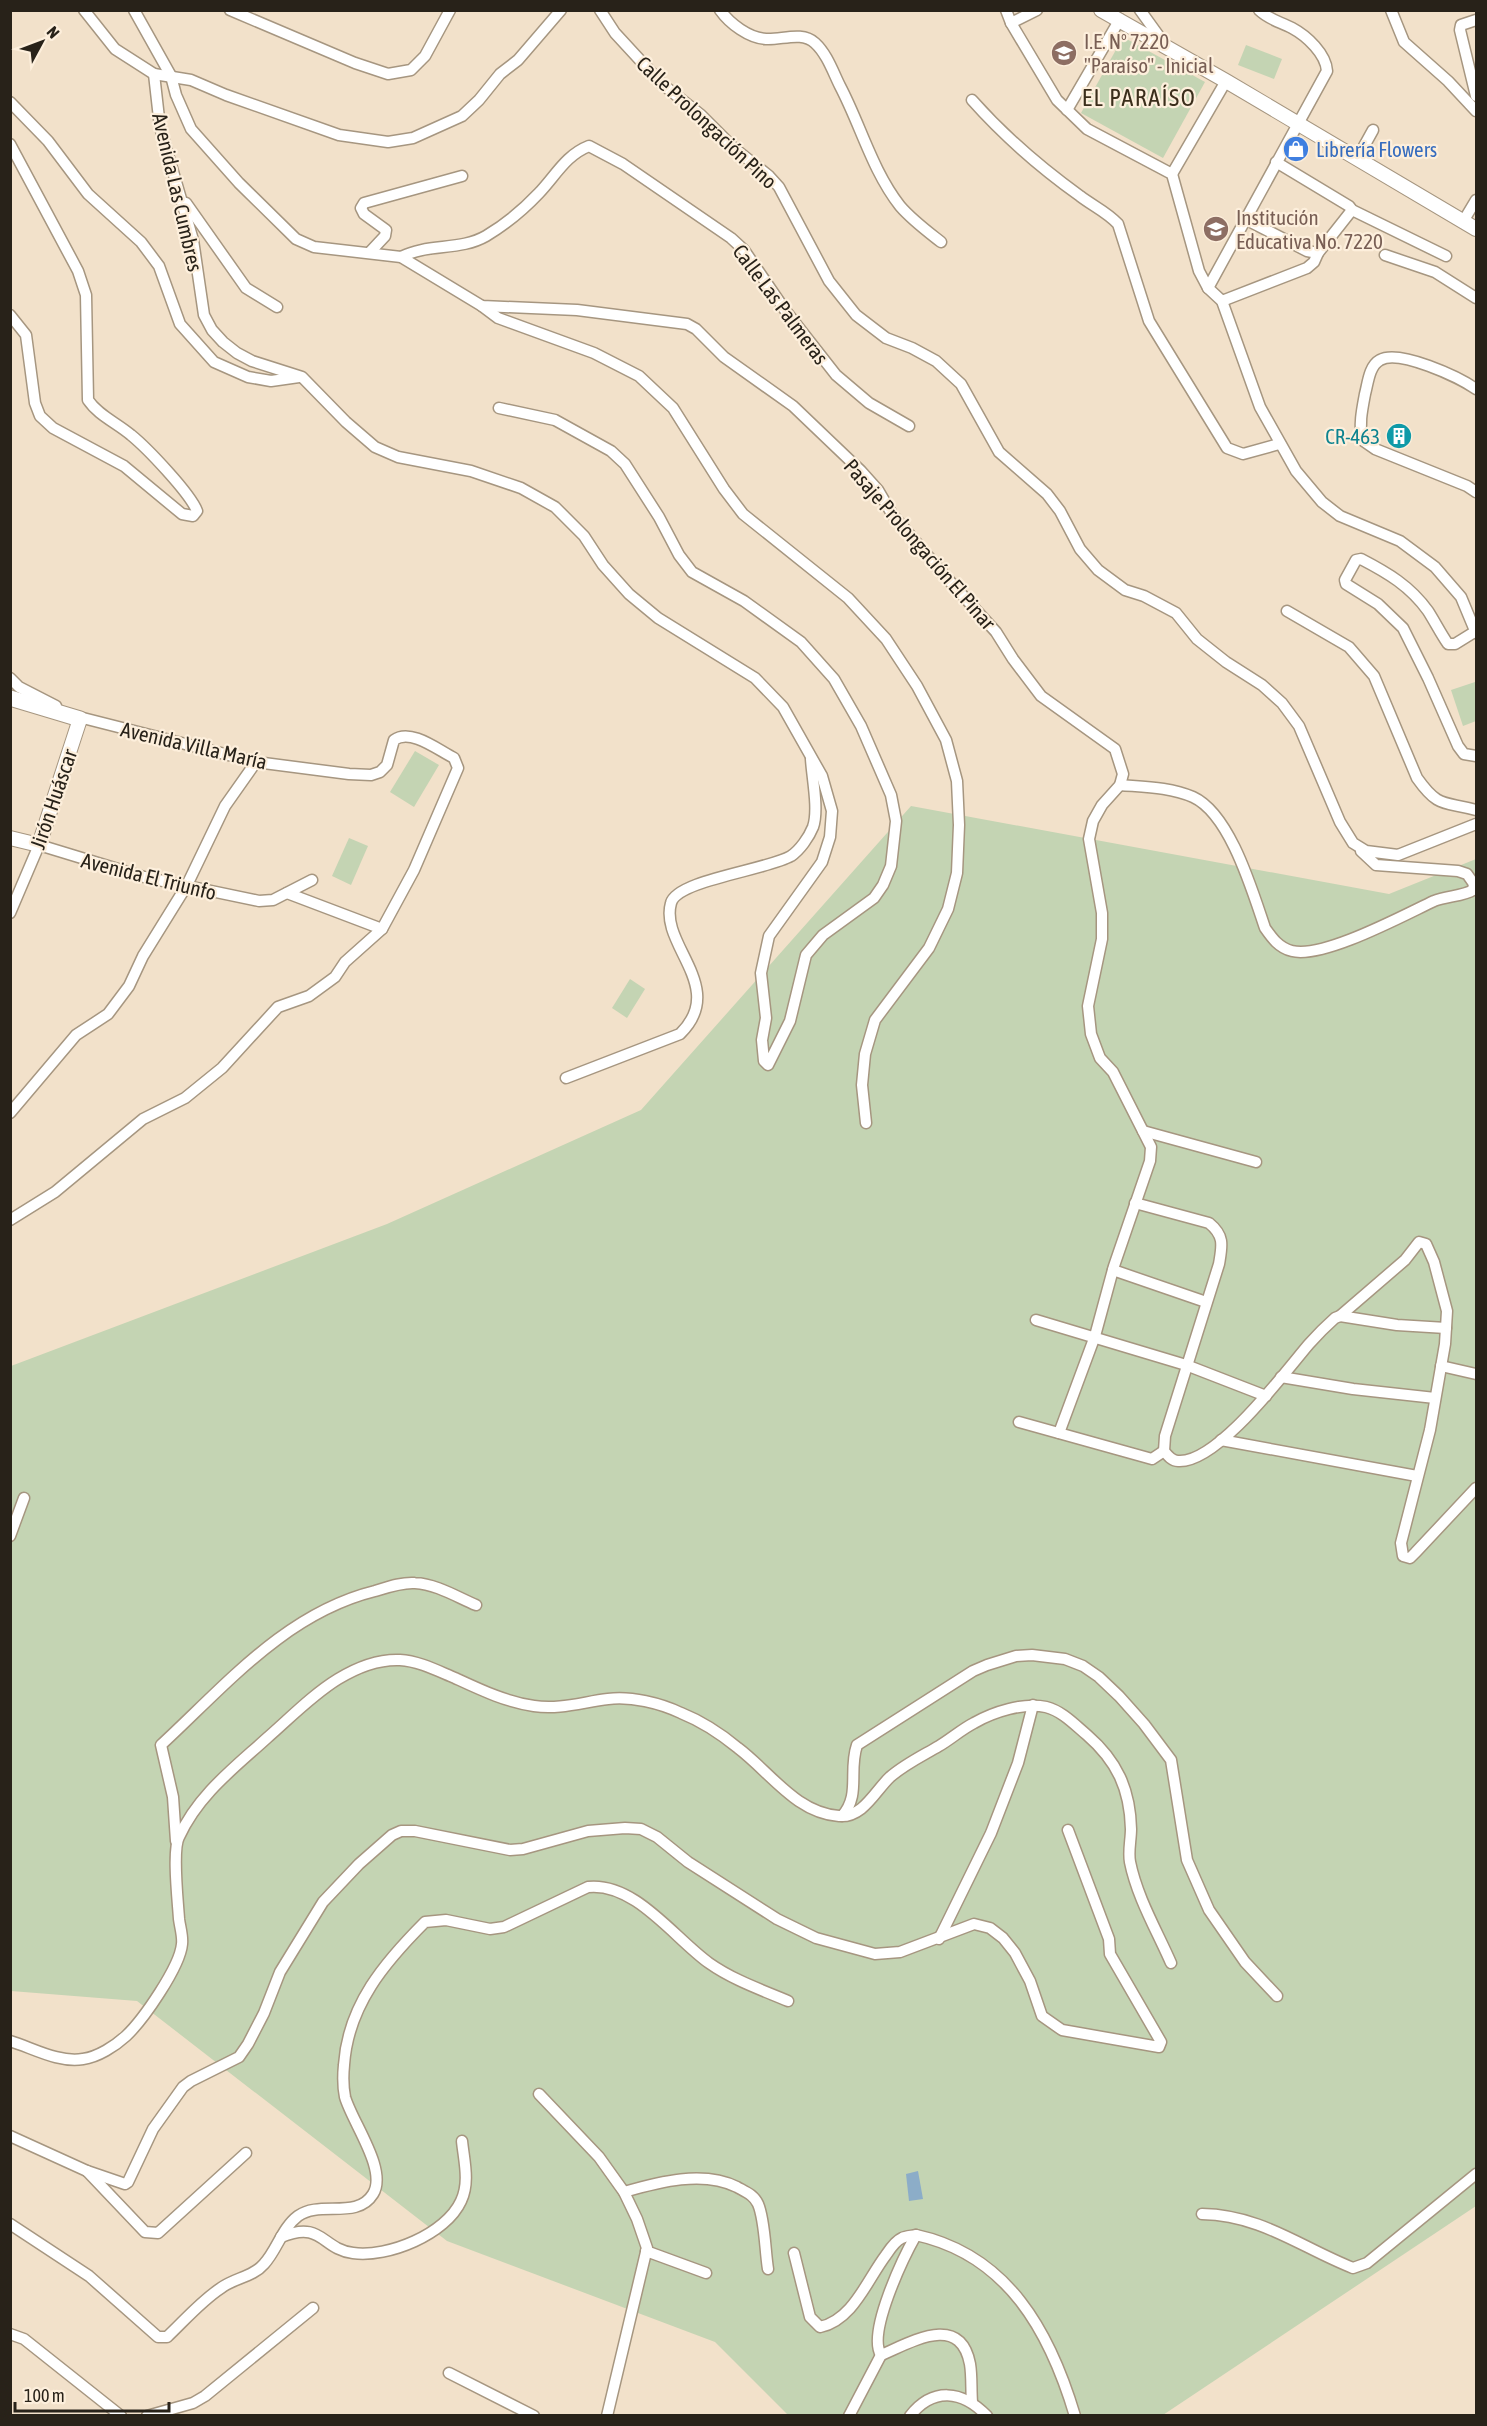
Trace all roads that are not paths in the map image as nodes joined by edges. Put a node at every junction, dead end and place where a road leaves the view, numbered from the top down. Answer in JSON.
{"nodes":[{"id":1,"x":84,"y":10,"type":"edge"},
{"id":2,"x":134,"y":10,"type":"edge"},
{"id":3,"x":230,"y":10,"type":"edge"},
{"id":4,"x":450,"y":10,"type":"edge"},
{"id":5,"x":561,"y":10,"type":"edge"},
{"id":6,"x":600,"y":10,"type":"edge"},
{"id":7,"x":720,"y":10,"type":"edge"},
{"id":8,"x":1006,"y":10,"type":"edge"},
{"id":9,"x":1037,"y":10,"type":"edge"},
{"id":10,"x":1101,"y":10,"type":"edge"},
{"id":11,"x":1140,"y":10,"type":"edge"},
{"id":12,"x":1259,"y":10,"type":"edge"},
{"id":13,"x":1391,"y":10,"type":"edge"},
{"id":14,"x":1120,"y":19,"type":"junction"},
{"id":15,"x":1476,"y":20,"type":"edge"},
{"id":16,"x":1011,"y":23,"type":"junction"},
{"id":17,"x":1166,"y":46,"type":"junction"},
{"id":18,"x":1472,"y":58,"type":"edge"},
{"id":19,"x":154,"y":74,"type":"junction"},
{"id":20,"x":171,"y":76,"type":"junction"},
{"id":21,"x":1226,"y":81,"type":"junction"},
{"id":22,"x":1476,"y":96,"type":"edge"},
{"id":23,"x":972,"y":100,"type":"dead end"},
{"id":24,"x":10,"y":102,"type":"edge"},
{"id":25,"x":1068,"y":110,"type":"junction"},
{"id":26,"x":1476,"y":111,"type":"edge"},
{"id":27,"x":1297,"y":123,"type":"junction"},
{"id":28,"x":1372,"y":130,"type":"dead end"},
{"id":29,"x":10,"y":144,"type":"edge"},
{"id":30,"x":1357,"y":159,"type":"junction"},
{"id":31,"x":1276,"y":162,"type":"junction"},
{"id":32,"x":1172,"y":174,"type":"junction"},
{"id":33,"x":462,"y":176,"type":"dead end"},
{"id":34,"x":181,"y":195,"type":"junction"},
{"id":35,"x":1476,"y":200,"type":"edge"},
{"id":36,"x":1352,"y":210,"type":"junction"},
{"id":37,"x":1245,"y":219,"type":"junction"},
{"id":38,"x":1464,"y":220,"type":"junction"},
{"id":39,"x":1476,"y":229,"type":"edge"},
{"id":40,"x":941,"y":242,"type":"dead end"},
{"id":41,"x":370,"y":252,"type":"junction"},
{"id":42,"x":1318,"y":253,"type":"junction"},
{"id":43,"x":1385,"y":255,"type":"dead end"},
{"id":44,"x":1446,"y":256,"type":"dead end"},
{"id":45,"x":401,"y":257,"type":"junction"},
{"id":46,"x":1208,"y":288,"type":"junction"},
{"id":47,"x":1476,"y":298,"type":"edge"},
{"id":48,"x":1222,"y":301,"type":"junction"},
{"id":49,"x":482,"y":306,"type":"junction"},
{"id":50,"x":277,"y":307,"type":"dead end"},
{"id":51,"x":10,"y":315,"type":"edge"},
{"id":52,"x":302,"y":377,"type":"junction"},
{"id":53,"x":1476,"y":389,"type":"edge"},
{"id":54,"x":499,"y":408,"type":"dead end"},
{"id":55,"x":909,"y":426,"type":"dead end"},
{"id":56,"x":1279,"y":444,"type":"junction"},
{"id":57,"x":1476,"y":492,"type":"edge"},
{"id":58,"x":1287,"y":611,"type":"dead end"},
{"id":59,"x":1476,"y":632,"type":"edge"},
{"id":60,"x":10,"y":678,"type":"edge"},
{"id":61,"x":10,"y":698,"type":"edge"},
{"id":62,"x":80,"y":718,"type":"junction"},
{"id":63,"x":810,"y":753,"type":"junction"},
{"id":64,"x":1476,"y":756,"type":"edge"},
{"id":65,"x":256,"y":762,"type":"junction"},
{"id":66,"x":1120,"y":785,"type":"junction"},
{"id":67,"x":1476,"y":810,"type":"edge"},
{"id":68,"x":1476,"y":824,"type":"edge"},
{"id":69,"x":10,"y":838,"type":"edge"},
{"id":70,"x":1353,"y":843,"type":"junction"},
{"id":71,"x":39,"y":845,"type":"junction"},
{"id":72,"x":312,"y":880,"type":"dead end"},
{"id":73,"x":187,"y":885,"type":"junction"},
{"id":74,"x":287,"y":893,"type":"junction"},
{"id":75,"x":10,"y":913,"type":"edge"},
{"id":76,"x":382,"y":929,"type":"junction"},
{"id":77,"x":566,"y":1078,"type":"dead end"},
{"id":78,"x":10,"y":1113,"type":"edge"},
{"id":79,"x":866,"y":1123,"type":"dead end"},
{"id":80,"x":1143,"y":1131,"type":"junction"},
{"id":81,"x":1256,"y":1162,"type":"dead end"},
{"id":82,"x":1135,"y":1203,"type":"junction"},
{"id":83,"x":10,"y":1220,"type":"edge"},
{"id":84,"x":1113,"y":1270,"type":"junction"},
{"id":85,"x":1206,"y":1302,"type":"junction"},
{"id":86,"x":1340,"y":1316,"type":"junction"},
{"id":87,"x":1036,"y":1320,"type":"dead end"},
{"id":88,"x":1446,"y":1328,"type":"junction"},
{"id":89,"x":1095,"y":1336,"type":"junction"},
{"id":90,"x":1186,"y":1365,"type":"junction"},
{"id":91,"x":1441,"y":1366,"type":"junction"},
{"id":92,"x":1476,"y":1374,"type":"edge"},
{"id":93,"x":1281,"y":1377,"type":"junction"},
{"id":94,"x":1266,"y":1396,"type":"junction"},
{"id":95,"x":1435,"y":1398,"type":"junction"},
{"id":96,"x":1019,"y":1422,"type":"dead end"},
{"id":97,"x":1059,"y":1433,"type":"junction"},
{"id":98,"x":1221,"y":1440,"type":"junction"},
{"id":99,"x":1164,"y":1451,"type":"junction"},
{"id":100,"x":1417,"y":1476,"type":"junction"},
{"id":101,"x":1476,"y":1488,"type":"edge"},
{"id":102,"x":24,"y":1498,"type":"dead end"},
{"id":103,"x":10,"y":1536,"type":"edge"},
{"id":104,"x":476,"y":1605,"type":"dead end"},
{"id":105,"x":1033,"y":1705,"type":"junction"},
{"id":106,"x":841,"y":1816,"type":"junction"},
{"id":107,"x":1068,"y":1830,"type":"dead end"},
{"id":108,"x":176,"y":1841,"type":"junction"},
{"id":109,"x":938,"y":1939,"type":"junction"},
{"id":110,"x":1171,"y":1963,"type":"dead end"},
{"id":111,"x":1277,"y":1996,"type":"dead end"},
{"id":112,"x":788,"y":2001,"type":"dead end"},
{"id":113,"x":10,"y":2041,"type":"edge"},
{"id":114,"x":539,"y":2094,"type":"dead end"},
{"id":115,"x":10,"y":2136,"type":"edge"},
{"id":116,"x":462,"y":2141,"type":"dead end"},
{"id":117,"x":246,"y":2153,"type":"dead end"},
{"id":118,"x":87,"y":2171,"type":"junction"},
{"id":119,"x":1476,"y":2174,"type":"edge"},
{"id":120,"x":624,"y":2192,"type":"junction"},
{"id":121,"x":1202,"y":2214,"type":"dead end"},
{"id":122,"x":10,"y":2224,"type":"edge"},
{"id":123,"x":916,"y":2235,"type":"junction"},
{"id":124,"x":281,"y":2237,"type":"junction"},
{"id":125,"x":646,"y":2251,"type":"junction"},
{"id":126,"x":794,"y":2253,"type":"dead end"},
{"id":127,"x":768,"y":2269,"type":"dead end"},
{"id":128,"x":706,"y":2273,"type":"dead end"},
{"id":129,"x":313,"y":2308,"type":"dead end"},
{"id":130,"x":10,"y":2334,"type":"edge"},
{"id":131,"x":881,"y":2355,"type":"junction"},
{"id":132,"x":449,"y":2373,"type":"dead end"},
{"id":133,"x":972,"y":2402,"type":"junction"},
{"id":134,"x":121,"y":2415,"type":"edge"},
{"id":135,"x":147,"y":2415,"type":"edge"},
{"id":136,"x":534,"y":2415,"type":"edge"},
{"id":137,"x":607,"y":2415,"type":"edge"},
{"id":138,"x":849,"y":2415,"type":"edge"},
{"id":139,"x":910,"y":2415,"type":"edge"},
{"id":140,"x":987,"y":2415,"type":"edge"},
{"id":141,"x":1076,"y":2415,"type":"edge"}],
"edges":[{"from":1,"to":19,"type":"street"},
{"from":2,"to":20,"type":"street"},
{"from":3,"to":4,"type":"street"},
{"from":5,"to":20,"type":"street"},
{"from":6,"to":70,"type":"street","name":"Calle Prolongación Pino"},
{"from":7,"to":40,"type":"street"},
{"from":8,"to":16,"type":"street"},
{"from":9,"to":16,"type":"street"},
{"from":10,"to":14,"type":"street"},
{"from":11,"to":17,"type":"street"},
{"from":12,"to":27,"type":"street"},
{"from":13,"to":26,"type":"street"},
{"from":14,"to":17,"type":"street"},
{"from":14,"to":25,"type":"street"},
{"from":15,"to":18,"type":"street"},
{"from":16,"to":25,"type":"street"},
{"from":17,"to":21,"type":"street"},
{"from":18,"to":22,"type":"street"},
{"from":19,"to":20,"type":"street"},
{"from":19,"to":34,"type":"street","name":"Avenida Las Cumbres"},
{"from":20,"to":41,"type":"street"},
{"from":21,"to":27,"type":"street"},
{"from":21,"to":32,"type":"street"},
{"from":23,"to":56,"type":"street"},
{"from":24,"to":52,"type":"street"},
{"from":25,"to":32,"type":"street"},
{"from":27,"to":30,"type":"street"},
{"from":27,"to":31,"type":"street"},
{"from":28,"to":30,"type":"street"},
{"from":29,"to":51,"type":"street"},
{"from":30,"to":38,"type":"street"},
{"from":31,"to":36,"type":"street"},
{"from":31,"to":37,"type":"street"},
{"from":32,"to":46,"type":"street"},
{"from":33,"to":41,"type":"street"},
{"from":34,"to":50,"type":"street"},
{"from":34,"to":52,"type":"street","name":"Avenida Las Cumbres"},
{"from":35,"to":38,"type":"street"},
{"from":36,"to":42,"type":"street"},
{"from":36,"to":44,"type":"street"},
{"from":37,"to":42,"type":"street"},
{"from":37,"to":46,"type":"street"},
{"from":38,"to":39,"type":"street"},
{"from":41,"to":45,"type":"street"},
{"from":42,"to":48,"type":"street"},
{"from":43,"to":47,"type":"street"},
{"from":45,"to":49,"type":"street"},
{"from":45,"to":55,"type":"street","name":"Calle Las Palmeras"},
{"from":46,"to":48,"type":"street"},
{"from":48,"to":56,"type":"street"},
{"from":49,"to":66,"type":"street","name":"Pasaje Prolongación El Pinar"},
{"from":49,"to":79,"type":"street"},
{"from":52,"to":63,"type":"street","name":"Avenida Las Cumbres"},
{"from":53,"to":57,"type":"street"},
{"from":54,"to":63,"type":"street","name":"Avenida Las Cumbres"},
{"from":56,"to":59,"type":"street"},
{"from":58,"to":67,"type":"street"},
{"from":59,"to":64,"type":"street"},
{"from":60,"to":62,"type":"street"},
{"from":61,"to":62,"type":"main road","name":"Avenida Villa María"},
{"from":62,"to":65,"type":"street","name":"Avenida Villa María"},
{"from":62,"to":71,"type":"street","name":"Jirón Huáscar"},
{"from":63,"to":77,"type":"street"},
{"from":65,"to":73,"type":"street"},
{"from":65,"to":76,"type":"street","name":"Avenida Villa María"},
{"from":66,"to":70,"type":"street","name":"Calle Prolongación Pino"},
{"from":66,"to":80,"type":"street"},
{"from":68,"to":70,"type":"street"},
{"from":69,"to":71,"type":"street","name":"Avenida El Triunfo"},
{"from":71,"to":73,"type":"street","name":"Avenida El Triunfo"},
{"from":71,"to":75,"type":"street","name":"Jirón Huáscar"},
{"from":72,"to":74,"type":"street","name":"Avenida El Triunfo"},
{"from":73,"to":74,"type":"street","name":"Avenida El Triunfo"},
{"from":73,"to":78,"type":"street"},
{"from":74,"to":76,"type":"street"},
{"from":76,"to":83,"type":"street"},
{"from":80,"to":81,"type":"street"},
{"from":80,"to":82,"type":"street"},
{"from":82,"to":84,"type":"street"},
{"from":82,"to":85,"type":"street"},
{"from":84,"to":85,"type":"street"},
{"from":84,"to":89,"type":"street"},
{"from":85,"to":90,"type":"street"},
{"from":86,"to":88,"type":"street"},
{"from":86,"to":88,"type":"street"},
{"from":86,"to":93,"type":"street"},
{"from":87,"to":89,"type":"street"},
{"from":88,"to":91,"type":"street"},
{"from":89,"to":90,"type":"street"},
{"from":89,"to":97,"type":"street"},
{"from":90,"to":94,"type":"street"},
{"from":90,"to":99,"type":"street"},
{"from":91,"to":92,"type":"street"},
{"from":91,"to":95,"type":"street"},
{"from":93,"to":94,"type":"street"},
{"from":93,"to":95,"type":"street"},
{"from":94,"to":98,"type":"street"},
{"from":95,"to":100,"type":"street"},
{"from":96,"to":97,"type":"street"},
{"from":97,"to":99,"type":"street"},
{"from":98,"to":99,"type":"street"},
{"from":98,"to":100,"type":"street"},
{"from":100,"to":101,"type":"street"},
{"from":102,"to":103,"type":"street"},
{"from":104,"to":108,"type":"street"},
{"from":105,"to":106,"type":"street"},
{"from":105,"to":109,"type":"street"},
{"from":105,"to":110,"type":"street"},
{"from":106,"to":108,"type":"street"},
{"from":106,"to":111,"type":"street"},
{"from":107,"to":109,"type":"street"},
{"from":108,"to":113,"type":"street"},
{"from":109,"to":118,"type":"street"},
{"from":112,"to":124,"type":"street"},
{"from":114,"to":120,"type":"street"},
{"from":115,"to":118,"type":"street"},
{"from":116,"to":124,"type":"street"},
{"from":117,"to":118,"type":"street"},
{"from":119,"to":121,"type":"street"},
{"from":120,"to":125,"type":"street"},
{"from":120,"to":127,"type":"street"},
{"from":122,"to":124,"type":"street"},
{"from":123,"to":126,"type":"street"},
{"from":123,"to":131,"type":"street"},
{"from":123,"to":141,"type":"street"},
{"from":125,"to":128,"type":"street"},
{"from":125,"to":137,"type":"street"},
{"from":129,"to":135,"type":"street"},
{"from":130,"to":134,"type":"street"},
{"from":131,"to":133,"type":"street"},
{"from":131,"to":138,"type":"street"},
{"from":132,"to":136,"type":"street"},
{"from":133,"to":139,"type":"street"},
{"from":133,"to":140,"type":"street"}]}
